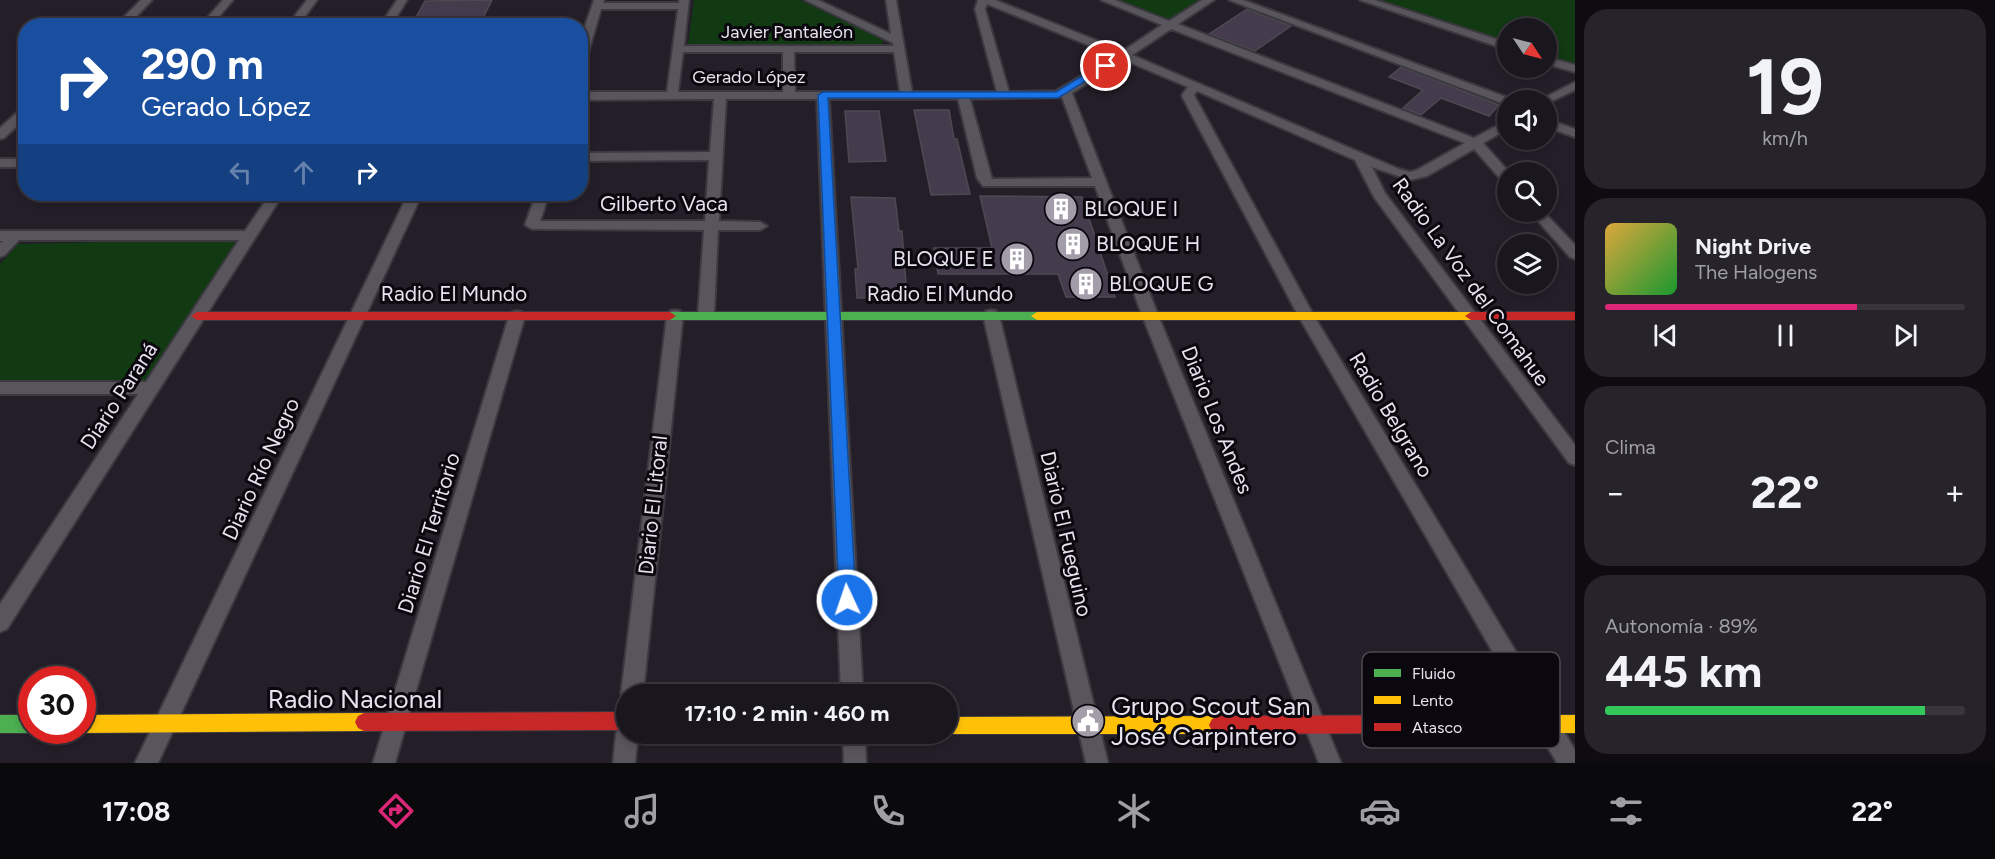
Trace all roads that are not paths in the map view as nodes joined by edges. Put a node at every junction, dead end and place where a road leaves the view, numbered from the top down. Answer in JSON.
{"nodes":[{"id":1,"x":147,"y":0,"type":"edge"},
{"id":2,"x":228,"y":0,"type":"edge"},
{"id":3,"x":312,"y":0,"type":"edge"},
{"id":4,"x":402,"y":0,"type":"edge"},
{"id":5,"x":810,"y":0,"type":"edge"},
{"id":6,"x":891,"y":0,"type":"edge"},
{"id":7,"x":984,"y":0,"type":"edge"},
{"id":8,"x":1106,"y":0,"type":"edge"},
{"id":9,"x":1209,"y":0,"type":"edge"},
{"id":10,"x":1234,"y":0,"type":"edge"},
{"id":11,"x":1365,"y":0,"type":"edge"},
{"id":12,"x":598,"y":3,"type":"edge"},
{"id":13,"x":683,"y":3,"type":"edge"},
{"id":14,"x":128,"y":18,"type":"edge"},
{"id":15,"x":212,"y":18,"type":"edge"},
{"id":16,"x":298,"y":18,"type":"edge"},
{"id":17,"x":390,"y":18,"type":"edge"},
{"id":18,"x":1171,"y":24,"type":"junction"},
{"id":19,"x":588,"y":35,"type":"edge"},
{"id":20,"x":1497,"y":43,"type":"edge"},
{"id":21,"x":897,"y":45,"type":"junction"},
{"id":22,"x":677,"y":49,"type":"junction"},
{"id":23,"x":788,"y":49,"type":"junction"},
{"id":24,"x":1123,"y":55,"type":"junction"},
{"id":25,"x":1557,"y":63,"type":"edge"},
{"id":26,"x":1575,"y":69,"type":"edge"},
{"id":27,"x":1575,"y":85,"type":"edge"},
{"id":28,"x":1194,"y":86,"type":"junction"},
{"id":29,"x":1066,"y":91,"type":"junction"},
{"id":30,"x":1557,"y":94,"type":"edge"},
{"id":31,"x":672,"y":95,"type":"junction"},
{"id":32,"x":720,"y":95,"type":"junction"},
{"id":33,"x":789,"y":95,"type":"junction"},
{"id":34,"x":823,"y":95,"type":"junction"},
{"id":35,"x":1004,"y":95,"type":"junction"},
{"id":36,"x":588,"y":96,"type":"edge"},
{"id":37,"x":907,"y":96,"type":"junction"},
{"id":38,"x":963,"y":96,"type":"junction"},
{"id":39,"x":1497,"y":96,"type":"edge"},
{"id":40,"x":18,"y":118,"type":"edge"},
{"id":41,"x":1557,"y":127,"type":"edge"},
{"id":42,"x":1497,"y":131,"type":"edge"},
{"id":43,"x":1575,"y":134,"type":"edge"},
{"id":44,"x":0,"y":135,"type":"edge"},
{"id":45,"x":1476,"y":143,"type":"junction"},
{"id":46,"x":716,"y":156,"type":"junction"},
{"id":47,"x":588,"y":157,"type":"edge"},
{"id":48,"x":1360,"y":157,"type":"junction"},
{"id":49,"x":0,"y":163,"type":"edge"},
{"id":50,"x":18,"y":163,"type":"edge"},
{"id":51,"x":1497,"y":167,"type":"edge"},
{"id":52,"x":1100,"y":182,"type":"junction"},
{"id":53,"x":272,"y":201,"type":"edge"},
{"id":54,"x":412,"y":201,"type":"edge"},
{"id":55,"x":540,"y":201,"type":"edge"},
{"id":56,"x":1546,"y":222,"type":"edge"},
{"id":57,"x":711,"y":226,"type":"junction"},
{"id":58,"x":760,"y":226,"type":"dead end"},
{"id":59,"x":250,"y":235,"type":"junction"},
{"id":60,"x":0,"y":236,"type":"edge"},
{"id":61,"x":15,"y":236,"type":"junction"},
{"id":62,"x":0,"y":252,"type":"edge"},
{"id":63,"x":1575,"y":254,"type":"edge"},
{"id":64,"x":359,"y":315,"type":"junction"},
{"id":65,"x":675,"y":315,"type":"junction"},
{"id":66,"x":706,"y":315,"type":"junction"},
{"id":67,"x":834,"y":315,"type":"junction"},
{"id":68,"x":991,"y":315,"type":"junction"},
{"id":69,"x":1150,"y":315,"type":"junction"},
{"id":70,"x":197,"y":316,"type":"junction"},
{"id":71,"x":517,"y":316,"type":"junction"},
{"id":72,"x":1468,"y":316,"type":"junction"},
{"id":73,"x":1575,"y":316,"type":"edge"},
{"id":74,"x":1307,"y":317,"type":"junction"},
{"id":75,"x":0,"y":388,"type":"edge"},
{"id":76,"x":152,"y":388,"type":"junction"},
{"id":77,"x":1575,"y":458,"type":"edge"},
{"id":78,"x":0,"y":622,"type":"edge"},
{"id":79,"x":1505,"y":652,"type":"edge"},
{"id":80,"x":633,"y":684,"type":"edge"},
{"id":81,"x":852,"y":684,"type":"edge"},
{"id":82,"x":616,"y":721,"type":"edge"},
{"id":83,"x":165,"y":723,"type":"junction"},
{"id":84,"x":396,"y":723,"type":"junction"},
{"id":85,"x":1315,"y":723,"type":"junction"},
{"id":86,"x":1362,"y":723,"type":"edge"},
{"id":87,"x":0,"y":724,"type":"edge"},
{"id":88,"x":18,"y":724,"type":"edge"},
{"id":89,"x":96,"y":724,"type":"edge"},
{"id":90,"x":958,"y":726,"type":"edge"},
{"id":91,"x":1088,"y":726,"type":"junction"},
{"id":92,"x":626,"y":744,"type":"edge"},
{"id":93,"x":854,"y":744,"type":"edge"},
{"id":94,"x":1560,"y":745,"type":"edge"},
{"id":95,"x":146,"y":763,"type":"edge"},
{"id":96,"x":384,"y":763,"type":"edge"},
{"id":97,"x":624,"y":763,"type":"edge"},
{"id":98,"x":855,"y":763,"type":"edge"},
{"id":99,"x":1097,"y":763,"type":"edge"},
{"id":100,"x":1330,"y":763,"type":"edge"},
{"id":101,"x":1570,"y":763,"type":"edge"}],
"edges":[{"from":1,"to":14,"type":"street"},
{"from":2,"to":15,"type":"street"},
{"from":3,"to":16,"type":"street"},
{"from":4,"to":17,"type":"street"},
{"from":5,"to":21,"type":"street"},
{"from":6,"to":21,"type":"street"},
{"from":7,"to":24,"type":"street"},
{"from":7,"to":35,"type":"street"},
{"from":8,"to":18,"type":"street"},
{"from":9,"to":18,"type":"street","name":"Gerado López"},
{"from":10,"to":39,"type":"street"},
{"from":11,"to":20,"type":"street"},
{"from":12,"to":13,"type":"street"},
{"from":12,"to":19,"type":"street"},
{"from":13,"to":22,"type":"street"},
{"from":18,"to":24,"type":"street","name":"Gerado López"},
{"from":18,"to":45,"type":"street"},
{"from":21,"to":23,"type":"street","name":"Javier Pantaleón"},
{"from":21,"to":37,"type":"street"},
{"from":22,"to":23,"type":"street","name":"Javier Pantaleón"},
{"from":22,"to":31,"type":"street"},
{"from":23,"to":33,"type":"street"},
{"from":24,"to":28,"type":"street"},
{"from":24,"to":29,"type":"street","name":"Gerado López"},
{"from":25,"to":26,"type":"street"},
{"from":27,"to":30,"type":"street"},
{"from":28,"to":48,"type":"street"},
{"from":28,"to":74,"type":"street","name":"Radio Belgrano"},
{"from":29,"to":35,"type":"street","name":"Gerado López"},
{"from":29,"to":52,"type":"street","name":"Diario Los Andes"},
{"from":31,"to":32,"type":"street","name":"Gerado López"},
{"from":31,"to":36,"type":"street","name":"Gerado López"},
{"from":32,"to":33,"type":"street","name":"Gerado López"},
{"from":32,"to":46,"type":"street"},
{"from":33,"to":34,"type":"street","name":"Gerado López"},
{"from":34,"to":37,"type":"street","name":"Gerado López"},
{"from":34,"to":67,"type":"street"},
{"from":35,"to":38,"type":"street","name":"Gerado López"},
{"from":37,"to":38,"type":"street","name":"Gerado López"},
{"from":38,"to":52,"type":"street"},
{"from":40,"to":44,"type":"street"},
{"from":41,"to":43,"type":"street"},
{"from":42,"to":45,"type":"street"},
{"from":45,"to":48,"type":"street"},
{"from":45,"to":51,"type":"street"},
{"from":46,"to":47,"type":"street"},
{"from":46,"to":57,"type":"street"},
{"from":48,"to":72,"type":"street","name":"Radio La Voz del Comahue"},
{"from":49,"to":50,"type":"street"},
{"from":52,"to":69,"type":"street","name":"Diario Los Andes"},
{"from":53,"to":59,"type":"street","name":"Diario Paraná"},
{"from":54,"to":64,"type":"street","name":"Diario Río Negro"},
{"from":55,"to":57,"type":"street","name":"Gilberto Vaca"},
{"from":56,"to":63,"type":"street"},
{"from":57,"to":58,"type":"street","name":"Gilberto Vaca"},
{"from":57,"to":66,"type":"street"},
{"from":59,"to":61,"type":"street"},
{"from":59,"to":70,"type":"street","name":"Diario Paraná"},
{"from":60,"to":61,"type":"street"},
{"from":61,"to":62,"type":"street"},
{"from":64,"to":70,"type":"street","name":"Radio El Mundo"},
{"from":64,"to":71,"type":"street","name":"Radio El Mundo"},
{"from":64,"to":83,"type":"street","name":"Diario Río Negro"},
{"from":65,"to":66,"type":"street","name":"Radio El Mundo"},
{"from":65,"to":71,"type":"street","name":"Radio El Mundo"},
{"from":65,"to":80,"type":"street","name":"Diario El Litoral"},
{"from":66,"to":67,"type":"street","name":"Radio El Mundo"},
{"from":67,"to":68,"type":"street","name":"Radio El Mundo"},
{"from":67,"to":81,"type":"street"},
{"from":68,"to":69,"type":"street","name":"Radio El Mundo"},
{"from":68,"to":91,"type":"street","name":"Diario El Fueguino"},
{"from":69,"to":74,"type":"street","name":"Radio El Mundo"},
{"from":69,"to":85,"type":"street","name":"Diario Los Andes"},
{"from":70,"to":76,"type":"street","name":"Diario Paraná"},
{"from":71,"to":84,"type":"street","name":"Diario El Territorio"},
{"from":72,"to":73,"type":"street","name":"Radio El Mundo"},
{"from":72,"to":74,"type":"street","name":"Radio El Mundo"},
{"from":72,"to":77,"type":"street","name":"Radio La Voz del Comahue"},
{"from":74,"to":79,"type":"street","name":"Radio Belgrano"},
{"from":75,"to":76,"type":"street"},
{"from":76,"to":78,"type":"street","name":"Diario Paraná"},
{"from":82,"to":84,"type":"street","name":"Radio Nacional"},
{"from":83,"to":84,"type":"street","name":"Radio Nacional"},
{"from":83,"to":89,"type":"street","name":"Radio Nacional"},
{"from":83,"to":95,"type":"street","name":"Diario Río Negro"},
{"from":84,"to":96,"type":"street","name":"Diario El Territorio"},
{"from":85,"to":86,"type":"street"},
{"from":85,"to":91,"type":"street"},
{"from":85,"to":100,"type":"street","name":"Diario Los Andes"},
{"from":87,"to":88,"type":"street"},
{"from":90,"to":91,"type":"street"},
{"from":91,"to":99,"type":"street","name":"Diario El Fueguino"},
{"from":92,"to":97,"type":"street"},
{"from":93,"to":98,"type":"street"},
{"from":94,"to":101,"type":"street","name":"Radio Belgrano"}]}
